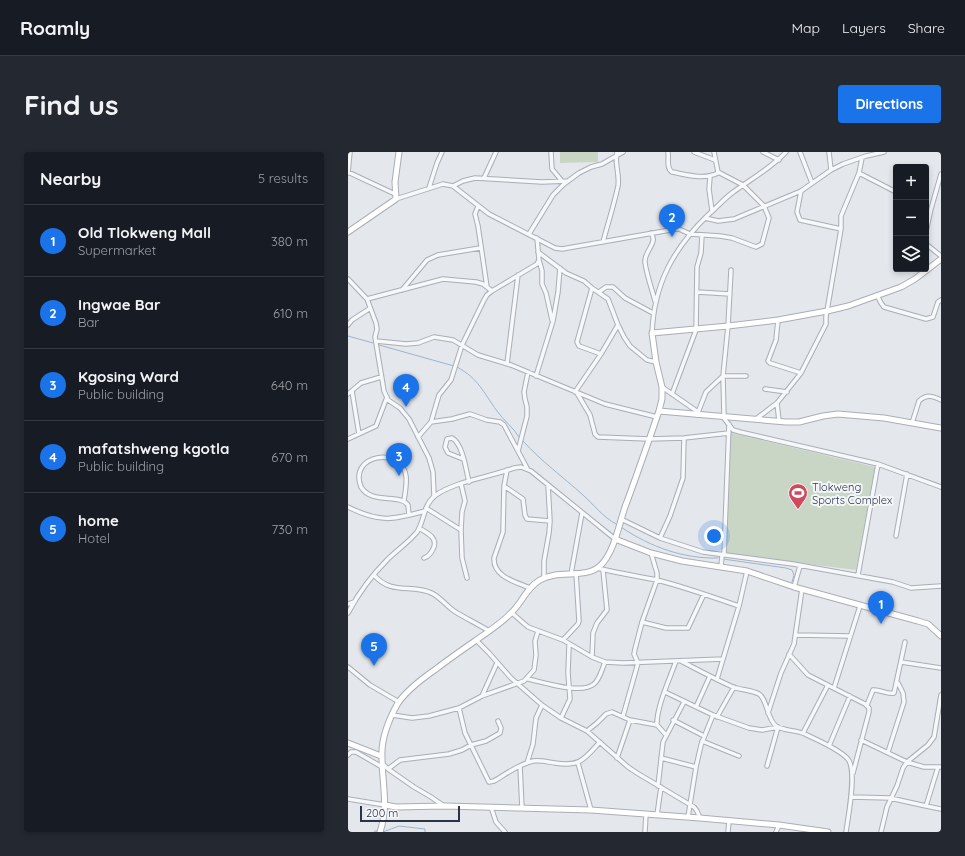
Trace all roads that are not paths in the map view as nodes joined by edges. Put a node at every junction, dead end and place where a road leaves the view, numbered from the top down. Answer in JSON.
{"nodes":[{"id":1,"x":350,"y":152,"type":"edge"},
{"id":2,"x":399,"y":152,"type":"edge"},
{"id":3,"x":442,"y":152,"type":"edge"},
{"id":4,"x":496,"y":152,"type":"edge"},
{"id":5,"x":551,"y":152,"type":"edge"},
{"id":6,"x":623,"y":152,"type":"edge"},
{"id":7,"x":668,"y":152,"type":"edge"},
{"id":8,"x":694,"y":152,"type":"edge"},
{"id":9,"x":714,"y":152,"type":"edge"},
{"id":10,"x":763,"y":152,"type":"edge"},
{"id":11,"x":786,"y":152,"type":"edge"},
{"id":12,"x":800,"y":152,"type":"edge"},
{"id":13,"x":829,"y":152,"type":"edge"},
{"id":14,"x":884,"y":152,"type":"edge"},
{"id":15,"x":616,"y":154,"type":"edge"},
{"id":16,"x":865,"y":155,"type":"edge"},
{"id":17,"x":715,"y":160,"type":"junction"},
{"id":18,"x":778,"y":160,"type":"junction"},
{"id":19,"x":831,"y":170,"type":"junction"},
{"id":20,"x":348,"y":172,"type":"edge"},
{"id":21,"x":718,"y":173,"type":"junction"},
{"id":22,"x":859,"y":173,"type":"junction"},
{"id":23,"x":941,"y":174,"type":"edge"},
{"id":24,"x":710,"y":177,"type":"junction"},
{"id":25,"x":484,"y":178,"type":"junction"},
{"id":26,"x":562,"y":181,"type":"junction"},
{"id":27,"x":568,"y":181,"type":"junction"},
{"id":28,"x":812,"y":183,"type":"junction"},
{"id":29,"x":743,"y":185,"type":"junction"},
{"id":30,"x":452,"y":186,"type":"junction"},
{"id":31,"x":429,"y":188,"type":"junction"},
{"id":32,"x":893,"y":190,"type":"edge"},
{"id":33,"x":801,"y":191,"type":"junction"},
{"id":34,"x":395,"y":196,"type":"junction"},
{"id":35,"x":764,"y":206,"type":"junction"},
{"id":36,"x":931,"y":209,"type":"joint"},
{"id":37,"x":477,"y":210,"type":"junction"},
{"id":38,"x":712,"y":211,"type":"junction"},
{"id":39,"x":705,"y":218,"type":"junction"},
{"id":40,"x":929,"y":218,"type":"edge"},
{"id":41,"x":841,"y":229,"type":"junction"},
{"id":42,"x":348,"y":232,"type":"edge"},
{"id":43,"x":529,"y":234,"type":"junction"},
{"id":44,"x":690,"y":234,"type":"junction"},
{"id":45,"x":653,"y":235,"type":"junction"},
{"id":46,"x":702,"y":235,"type":"junction"},
{"id":47,"x":537,"y":238,"type":"junction"},
{"id":48,"x":603,"y":242,"type":"junction"},
{"id":49,"x":929,"y":247,"type":"edge"},
{"id":50,"x":480,"y":248,"type":"junction"},
{"id":51,"x":538,"y":252,"type":"junction"},
{"id":52,"x":941,"y":257,"type":"edge"},
{"id":53,"x":539,"y":260,"type":"junction"},
{"id":54,"x":560,"y":268,"type":"junction"},
{"id":55,"x":731,"y":270,"type":"dead end"},
{"id":56,"x":518,"y":275,"type":"junction"},
{"id":57,"x":348,"y":279,"type":"edge"},
{"id":58,"x":487,"y":287,"type":"junction"},
{"id":59,"x":592,"y":288,"type":"junction"},
{"id":60,"x":401,"y":290,"type":"junction"},
{"id":61,"x":602,"y":290,"type":"junction"},
{"id":62,"x":492,"y":291,"type":"junction"},
{"id":63,"x":697,"y":292,"type":"junction"},
{"id":64,"x":730,"y":294,"type":"junction"},
{"id":65,"x":878,"y":298,"type":"junction"},
{"id":66,"x":367,"y":299,"type":"junction"},
{"id":67,"x":941,"y":300,"type":"edge"},
{"id":68,"x":656,"y":302,"type":"junction"},
{"id":69,"x":369,"y":308,"type":"junction"},
{"id":70,"x":827,"y":311,"type":"junction"},
{"id":71,"x":653,"y":313,"type":"junction"},
{"id":72,"x":778,"y":320,"type":"junction"},
{"id":73,"x":552,"y":321,"type":"junction"},
{"id":74,"x":348,"y":325,"type":"edge"},
{"id":75,"x":618,"y":325,"type":"junction"},
{"id":76,"x":728,"y":326,"type":"junction"},
{"id":77,"x":696,"y":330,"type":"junction"},
{"id":78,"x":652,"y":333,"type":"junction"},
{"id":79,"x":376,"y":341,"type":"junction"},
{"id":80,"x":462,"y":345,"type":"junction"},
{"id":81,"x":601,"y":354,"type":"junction"},
{"id":82,"x":656,"y":362,"type":"junction"},
{"id":83,"x":507,"y":364,"type":"junction"},
{"id":84,"x":528,"y":372,"type":"junction"},
{"id":85,"x":801,"y":373,"type":"junction"},
{"id":86,"x":536,"y":376,"type":"junction"},
{"id":87,"x":723,"y":376,"type":"junction"},
{"id":88,"x":746,"y":376,"type":"dead end"},
{"id":89,"x":381,"y":377,"type":"junction"},
{"id":90,"x":662,"y":387,"type":"junction"},
{"id":91,"x":765,"y":389,"type":"dead end"},
{"id":92,"x":350,"y":392,"type":"edge"},
{"id":93,"x":787,"y":392,"type":"junction"},
{"id":94,"x":576,"y":393,"type":"junction"},
{"id":95,"x":672,"y":394,"type":"junction"},
{"id":96,"x":387,"y":397,"type":"junction"},
{"id":97,"x":941,"y":400,"type":"edge"},
{"id":98,"x":777,"y":403,"type":"junction"},
{"id":99,"x":660,"y":411,"type":"junction"},
{"id":100,"x":697,"y":413,"type":"junction"},
{"id":101,"x":723,"y":416,"type":"junction"},
{"id":102,"x":657,"y":417,"type":"junction"},
{"id":103,"x":756,"y":419,"type":"junction"},
{"id":104,"x":430,"y":422,"type":"junction"},
{"id":105,"x":779,"y":422,"type":"junction"},
{"id":106,"x":912,"y":423,"type":"junction"},
{"id":107,"x":729,"y":424,"type":"junction"},
{"id":108,"x":941,"y":428,"type":"edge"},
{"id":109,"x":729,"y":433,"type":"junction"},
{"id":110,"x":359,"y":434,"type":"junction"},
{"id":111,"x":418,"y":437,"type":"junction"},
{"id":112,"x":684,"y":438,"type":"junction"},
{"id":113,"x":348,"y":439,"type":"edge"},
{"id":114,"x":649,"y":440,"type":"junction"},
{"id":115,"x":518,"y":451,"type":"junction"},
{"id":116,"x":463,"y":459,"type":"junction"},
{"id":117,"x":878,"y":464,"type":"junction"},
{"id":118,"x":526,"y":468,"type":"junction"},
{"id":119,"x":506,"y":470,"type":"junction"},
{"id":120,"x":907,"y":474,"type":"junction"},
{"id":121,"x":469,"y":482,"type":"junction"},
{"id":122,"x":461,"y":484,"type":"junction"},
{"id":123,"x":548,"y":485,"type":"junction"},
{"id":124,"x":504,"y":486,"type":"junction"},
{"id":125,"x":941,"y":487,"type":"edge"},
{"id":126,"x":434,"y":496,"type":"junction"},
{"id":127,"x":404,"y":501,"type":"junction"},
{"id":128,"x":348,"y":507,"type":"edge"},
{"id":129,"x":425,"y":509,"type":"junction"},
{"id":130,"x":582,"y":513,"type":"junction"},
{"id":131,"x":410,"y":515,"type":"junction"},
{"id":132,"x":621,"y":519,"type":"junction"},
{"id":133,"x":550,"y":521,"type":"junction"},
{"id":134,"x":419,"y":528,"type":"junction"},
{"id":135,"x":461,"y":530,"type":"junction"},
{"id":136,"x":896,"y":536,"type":"dead end"},
{"id":137,"x":660,"y":538,"type":"junction"},
{"id":138,"x":615,"y":539,"type":"junction"},
{"id":139,"x":651,"y":552,"type":"junction"},
{"id":140,"x":723,"y":555,"type":"junction"},
{"id":141,"x":424,"y":558,"type":"dead end"},
{"id":142,"x":800,"y":566,"type":"junction"},
{"id":143,"x":721,"y":567,"type":"junction"},
{"id":144,"x":597,"y":568,"type":"junction"},
{"id":145,"x":603,"y":570,"type":"junction"},
{"id":146,"x":747,"y":571,"type":"junction"},
{"id":147,"x":574,"y":574,"type":"junction"},
{"id":148,"x":374,"y":575,"type":"junction"},
{"id":149,"x":858,"y":575,"type":"junction"},
{"id":150,"x":467,"y":578,"type":"dead end"},
{"id":151,"x":544,"y":578,"type":"junction"},
{"id":152,"x":657,"y":580,"type":"junction"},
{"id":153,"x":941,"y":586,"type":"edge"},
{"id":154,"x":794,"y":587,"type":"junction"},
{"id":155,"x":530,"y":588,"type":"junction"},
{"id":156,"x":802,"y":589,"type":"junction"},
{"id":157,"x":704,"y":594,"type":"junction"},
{"id":158,"x":354,"y":602,"type":"junction"},
{"id":159,"x":348,"y":604,"type":"edge"},
{"id":160,"x":739,"y":606,"type":"junction"},
{"id":161,"x":860,"y":606,"type":"junction"},
{"id":162,"x":348,"y":613,"type":"edge"},
{"id":163,"x":512,"y":613,"type":"junction"},
{"id":164,"x":642,"y":622,"type":"junction"},
{"id":165,"x":538,"y":630,"type":"junction"},
{"id":166,"x":490,"y":631,"type":"junction"},
{"id":167,"x":796,"y":635,"type":"junction"},
{"id":168,"x":850,"y":636,"type":"junction"},
{"id":169,"x":941,"y":636,"type":"edge"},
{"id":170,"x":476,"y":640,"type":"junction"},
{"id":171,"x":563,"y":640,"type":"junction"},
{"id":172,"x":905,"y":642,"type":"dead end"},
{"id":173,"x":569,"y":644,"type":"junction"},
{"id":174,"x":789,"y":654,"type":"junction"},
{"id":175,"x":592,"y":657,"type":"junction"},
{"id":176,"x":723,"y":659,"type":"junction"},
{"id":177,"x":676,"y":661,"type":"junction"},
{"id":178,"x":681,"y":661,"type":"junction"},
{"id":179,"x":605,"y":662,"type":"junction"},
{"id":180,"x":901,"y":662,"type":"junction"},
{"id":181,"x":497,"y":663,"type":"junction"},
{"id":182,"x":638,"y":663,"type":"junction"},
{"id":183,"x":348,"y":667,"type":"edge"},
{"id":184,"x":941,"y":668,"type":"edge"},
{"id":185,"x":710,"y":676,"type":"junction"},
{"id":186,"x":528,"y":679,"type":"junction"},
{"id":187,"x":717,"y":679,"type":"junction"},
{"id":188,"x":897,"y":682,"type":"junction"},
{"id":189,"x":517,"y":683,"type":"junction"},
{"id":190,"x":828,"y":685,"type":"junction"},
{"id":191,"x":734,"y":687,"type":"junction"},
{"id":192,"x":568,"y":688,"type":"junction"},
{"id":193,"x":834,"y":688,"type":"junction"},
{"id":194,"x":665,"y":692,"type":"junction"},
{"id":195,"x":941,"y":694,"type":"edge"},
{"id":196,"x":482,"y":696,"type":"junction"},
{"id":197,"x":850,"y":696,"type":"junction"},
{"id":198,"x":399,"y":702,"type":"junction"},
{"id":199,"x":684,"y":702,"type":"junction"},
{"id":200,"x":542,"y":705,"type":"junction"},
{"id":201,"x":867,"y":705,"type":"junction"},
{"id":202,"x":696,"y":707,"type":"junction"},
{"id":203,"x":460,"y":708,"type":"junction"},
{"id":204,"x":768,"y":713,"type":"junction"},
{"id":205,"x":392,"y":715,"type":"junction"},
{"id":206,"x":623,"y":716,"type":"junction"},
{"id":207,"x":715,"y":716,"type":"junction"},
{"id":208,"x":561,"y":718,"type":"junction"},
{"id":209,"x":630,"y":720,"type":"junction"},
{"id":210,"x":673,"y":720,"type":"junction"},
{"id":211,"x":498,"y":721,"type":"dead end"},
{"id":212,"x":657,"y":725,"type":"junction"},
{"id":213,"x":778,"y":727,"type":"junction"},
{"id":214,"x":587,"y":731,"type":"junction"},
{"id":215,"x":803,"y":733,"type":"junction"},
{"id":216,"x":666,"y":735,"type":"junction"},
{"id":217,"x":704,"y":736,"type":"junction"},
{"id":218,"x":861,"y":740,"type":"junction"},
{"id":219,"x":702,"y":741,"type":"junction"},
{"id":220,"x":600,"y":742,"type":"junction"},
{"id":221,"x":348,"y":743,"type":"edge"},
{"id":222,"x":383,"y":744,"type":"junction"},
{"id":223,"x":471,"y":745,"type":"junction"},
{"id":224,"x":829,"y":746,"type":"junction"},
{"id":225,"x":371,"y":752,"type":"junction"},
{"id":226,"x":888,"y":752,"type":"junction"},
{"id":227,"x":348,"y":755,"type":"edge"},
{"id":228,"x":381,"y":756,"type":"junction"},
{"id":229,"x":739,"y":756,"type":"dead end"},
{"id":230,"x":617,"y":758,"type":"junction"},
{"id":231,"x":661,"y":758,"type":"junction"},
{"id":232,"x":907,"y":762,"type":"junction"},
{"id":233,"x":527,"y":763,"type":"junction"},
{"id":234,"x":578,"y":763,"type":"junction"},
{"id":235,"x":382,"y":765,"type":"junction"},
{"id":236,"x":520,"y":766,"type":"junction"},
{"id":237,"x":767,"y":766,"type":"dead end"},
{"id":238,"x":696,"y":767,"type":"junction"},
{"id":239,"x":939,"y":767,"type":"edge"},
{"id":240,"x":388,"y":769,"type":"junction"},
{"id":241,"x":852,"y":774,"type":"junction"},
{"id":242,"x":660,"y":786,"type":"junction"},
{"id":243,"x":851,"y":797,"type":"junction"},
{"id":244,"x":890,"y":798,"type":"junction"},
{"id":245,"x":348,"y":799,"type":"edge"},
{"id":246,"x":690,"y":804,"type":"junction"},
{"id":247,"x":385,"y":805,"type":"junction"},
{"id":248,"x":444,"y":806,"type":"junction"},
{"id":249,"x":926,"y":806,"type":"junction"},
{"id":250,"x":491,"y":808,"type":"junction"},
{"id":251,"x":522,"y":808,"type":"junction"},
{"id":252,"x":941,"y":809,"type":"edge"},
{"id":253,"x":591,"y":810,"type":"junction"},
{"id":254,"x":646,"y":814,"type":"junction"},
{"id":255,"x":656,"y":815,"type":"junction"},
{"id":256,"x":688,"y":817,"type":"junction"},
{"id":257,"x":700,"y":818,"type":"junction"},
{"id":258,"x":729,"y":821,"type":"junction"},
{"id":259,"x":779,"y":825,"type":"junction"},
{"id":260,"x":380,"y":832,"type":"edge"},
{"id":261,"x":505,"y":832,"type":"edge"},
{"id":262,"x":645,"y":832,"type":"edge"},
{"id":263,"x":728,"y":832,"type":"edge"},
{"id":264,"x":776,"y":832,"type":"edge"},
{"id":265,"x":828,"y":832,"type":"edge"},
{"id":266,"x":846,"y":832,"type":"edge"},
{"id":267,"x":881,"y":832,"type":"edge"}],
"edges":[{"from":1,"to":20,"type":"street"},
{"from":2,"to":34,"type":"street"},
{"from":3,"to":31,"type":"street"},
{"from":4,"to":25,"type":"street"},
{"from":5,"to":26,"type":"street"},
{"from":6,"to":15,"type":"street"},
{"from":7,"to":24,"type":"street"},
{"from":8,"to":17,"type":"street"},
{"from":9,"to":17,"type":"street"},
{"from":10,"to":18,"type":"street"},
{"from":11,"to":18,"type":"street"},
{"from":12,"to":28,"type":"street"},
{"from":13,"to":19,"type":"street"},
{"from":14,"to":16,"type":"street"},
{"from":15,"to":27,"type":"street"},
{"from":15,"to":48,"type":"street"},
{"from":16,"to":19,"type":"street"},
{"from":16,"to":22,"type":"street"},
{"from":17,"to":21,"type":"street"},
{"from":18,"to":29,"type":"street"},
{"from":19,"to":28,"type":"street"},
{"from":20,"to":34,"type":"street"},
{"from":21,"to":24,"type":"street"},
{"from":21,"to":29,"type":"street"},
{"from":22,"to":32,"type":"street"},
{"from":22,"to":41,"type":"street"},
{"from":23,"to":36,"type":"street"},
{"from":24,"to":38,"type":"street"},
{"from":25,"to":26,"type":"street"},
{"from":25,"to":30,"type":"street"},
{"from":26,"to":27,"type":"street"},
{"from":27,"to":43,"type":"street"},
{"from":28,"to":33,"type":"street"},
{"from":29,"to":35,"type":"street"},
{"from":29,"to":38,"type":"street"},
{"from":30,"to":31,"type":"street"},
{"from":30,"to":37,"type":"street"},
{"from":31,"to":34,"type":"street"},
{"from":33,"to":35,"type":"street"},
{"from":33,"to":41,"type":"street"},
{"from":34,"to":42,"type":"street"},
{"from":35,"to":39,"type":"street"},
{"from":35,"to":46,"type":"street"},
{"from":36,"to":40,"type":"street"},
{"from":37,"to":43,"type":"street"},
{"from":37,"to":50,"type":"street"},
{"from":38,"to":39,"type":"street"},
{"from":39,"to":44,"type":"street"},
{"from":41,"to":70,"type":"street"},
{"from":43,"to":47,"type":"street"},
{"from":44,"to":45,"type":"street"},
{"from":44,"to":46,"type":"street"},
{"from":44,"to":68,"type":"street"},
{"from":45,"to":48,"type":"street"},
{"from":45,"to":68,"type":"street"},
{"from":46,"to":63,"type":"street"},
{"from":47,"to":48,"type":"street"},
{"from":47,"to":51,"type":"street"},
{"from":49,"to":52,"type":"street"},
{"from":50,"to":58,"type":"street"},
{"from":50,"to":60,"type":"street"},
{"from":51,"to":53,"type":"street"},
{"from":51,"to":54,"type":"street"},
{"from":52,"to":65,"type":"street"},
{"from":53,"to":56,"type":"street"},
{"from":53,"to":73,"type":"street"},
{"from":54,"to":59,"type":"street"},
{"from":54,"to":73,"type":"street"},
{"from":55,"to":64,"type":"street"},
{"from":56,"to":62,"type":"street"},
{"from":56,"to":83,"type":"street"},
{"from":57,"to":66,"type":"street"},
{"from":58,"to":60,"type":"street"},
{"from":58,"to":62,"type":"street"},
{"from":59,"to":61,"type":"street"},
{"from":59,"to":81,"type":"street"},
{"from":60,"to":66,"type":"street"},
{"from":61,"to":71,"type":"street"},
{"from":61,"to":75,"type":"street"},
{"from":62,"to":80,"type":"street"},
{"from":63,"to":64,"type":"street"},
{"from":63,"to":77,"type":"street"},
{"from":64,"to":76,"type":"street"},
{"from":65,"to":67,"type":"street"},
{"from":65,"to":70,"type":"street"},
{"from":66,"to":69,"type":"street"},
{"from":68,"to":71,"type":"street"},
{"from":69,"to":74,"type":"street"},
{"from":69,"to":79,"type":"street"},
{"from":70,"to":72,"type":"street"},
{"from":70,"to":85,"type":"street"},
{"from":71,"to":78,"type":"street"},
{"from":72,"to":76,"type":"street"},
{"from":72,"to":85,"type":"street"},
{"from":73,"to":86,"type":"street"},
{"from":75,"to":81,"type":"street"},
{"from":75,"to":82,"type":"street"},
{"from":76,"to":77,"type":"street"},
{"from":76,"to":87,"type":"street"},
{"from":77,"to":78,"type":"street"},
{"from":77,"to":95,"type":"street"},
{"from":78,"to":82,"type":"street"},
{"from":79,"to":80,"type":"street"},
{"from":79,"to":89,"type":"street"},
{"from":80,"to":83,"type":"street"},
{"from":80,"to":104,"type":"street"},
{"from":81,"to":94,"type":"street"},
{"from":82,"to":90,"type":"street"},
{"from":83,"to":84,"type":"street"},
{"from":84,"to":86,"type":"street"},
{"from":84,"to":115,"type":"street"},
{"from":85,"to":93,"type":"street"},
{"from":86,"to":94,"type":"street"},
{"from":87,"to":88,"type":"street"},
{"from":87,"to":100,"type":"street"},
{"from":87,"to":101,"type":"street"},
{"from":89,"to":92,"type":"street"},
{"from":89,"to":96,"type":"street"},
{"from":90,"to":95,"type":"street"},
{"from":90,"to":99,"type":"street"},
{"from":91,"to":93,"type":"street"},
{"from":92,"to":110,"type":"street"},
{"from":93,"to":98,"type":"street"},
{"from":94,"to":102,"type":"street"},
{"from":94,"to":114,"type":"street"},
{"from":95,"to":100,"type":"street"},
{"from":96,"to":110,"type":"street"},
{"from":96,"to":111,"type":"street"},
{"from":97,"to":106,"type":"street"},
{"from":98,"to":103,"type":"street"},
{"from":98,"to":105,"type":"street"},
{"from":99,"to":100,"type":"street"},
{"from":99,"to":102,"type":"street"},
{"from":100,"to":101,"type":"street"},
{"from":101,"to":103,"type":"street"},
{"from":101,"to":107,"type":"street"},
{"from":102,"to":114,"type":"street"},
{"from":103,"to":105,"type":"street"},
{"from":104,"to":111,"type":"street"},
{"from":104,"to":115,"type":"street"},
{"from":105,"to":106,"type":"street"},
{"from":106,"to":108,"type":"street"},
{"from":107,"to":109,"type":"street"},
{"from":107,"to":117,"type":"street"},
{"from":109,"to":112,"type":"street"},
{"from":109,"to":140,"type":"street"},
{"from":110,"to":113,"type":"street"},
{"from":111,"to":126,"type":"street"},
{"from":112,"to":114,"type":"street"},
{"from":112,"to":137,"type":"street"},
{"from":114,"to":132,"type":"street"},
{"from":115,"to":118,"type":"street"},
{"from":116,"to":116,"type":"street"},
{"from":116,"to":121,"type":"street"},
{"from":117,"to":120,"type":"street"},
{"from":117,"to":149,"type":"street"},
{"from":118,"to":119,"type":"street"},
{"from":118,"to":123,"type":"street"},
{"from":119,"to":121,"type":"street"},
{"from":119,"to":124,"type":"street"},
{"from":120,"to":125,"type":"street"},
{"from":120,"to":136,"type":"street"},
{"from":121,"to":122,"type":"street"},
{"from":122,"to":126,"type":"street"},
{"from":122,"to":135,"type":"street"},
{"from":123,"to":130,"type":"street"},
{"from":123,"to":133,"type":"street"},
{"from":124,"to":133,"type":"street"},
{"from":124,"to":155,"type":"street"},
{"from":126,"to":129,"type":"street"},
{"from":127,"to":127,"type":"street"},
{"from":127,"to":131,"type":"street"},
{"from":128,"to":131,"type":"street"},
{"from":129,"to":131,"type":"street"},
{"from":129,"to":134,"type":"street"},
{"from":129,"to":135,"type":"street"},
{"from":130,"to":138,"type":"street"},
{"from":130,"to":147,"type":"street"},
{"from":132,"to":137,"type":"street"},
{"from":132,"to":138,"type":"street"},
{"from":133,"to":151,"type":"street"},
{"from":134,"to":141,"type":"street"},
{"from":134,"to":148,"type":"street"},
{"from":135,"to":150,"type":"street"},
{"from":137,"to":140,"type":"street"},
{"from":138,"to":139,"type":"street"},
{"from":138,"to":144,"type":"street"},
{"from":139,"to":143,"type":"street"},
{"from":139,"to":152,"type":"street"},
{"from":140,"to":142,"type":"street"},
{"from":140,"to":143,"type":"street"},
{"from":142,"to":149,"type":"street"},
{"from":142,"to":154,"type":"street"},
{"from":143,"to":146,"type":"street"},
{"from":144,"to":145,"type":"street"},
{"from":144,"to":147,"type":"street"},
{"from":145,"to":152,"type":"street"},
{"from":145,"to":175,"type":"street"},
{"from":146,"to":154,"type":"street"},
{"from":146,"to":160,"type":"street"},
{"from":147,"to":151,"type":"street"},
{"from":147,"to":171,"type":"street"},
{"from":148,"to":158,"type":"street"},
{"from":148,"to":166,"type":"street"},
{"from":149,"to":153,"type":"street"},
{"from":151,"to":155,"type":"street"},
{"from":152,"to":157,"type":"street"},
{"from":152,"to":164,"type":"street"},
{"from":154,"to":156,"type":"street"},
{"from":155,"to":163,"type":"street"},
{"from":156,"to":161,"type":"street"},
{"from":156,"to":167,"type":"street"},
{"from":157,"to":160,"type":"street"},
{"from":157,"to":164,"type":"street"},
{"from":158,"to":159,"type":"street"},
{"from":158,"to":162,"type":"street"},
{"from":160,"to":176,"type":"street"},
{"from":161,"to":168,"type":"street"},
{"from":161,"to":169,"type":"street"},
{"from":163,"to":165,"type":"street"},
{"from":163,"to":166,"type":"street"},
{"from":164,"to":182,"type":"street"},
{"from":165,"to":171,"type":"street"},
{"from":165,"to":186,"type":"street"},
{"from":166,"to":170,"type":"street"},
{"from":167,"to":168,"type":"street"},
{"from":167,"to":174,"type":"street"},
{"from":168,"to":193,"type":"street"},
{"from":170,"to":181,"type":"street"},
{"from":170,"to":198,"type":"street"},
{"from":171,"to":173,"type":"street"},
{"from":172,"to":180,"type":"street"},
{"from":173,"to":175,"type":"street"},
{"from":173,"to":192,"type":"street"},
{"from":174,"to":190,"type":"street"},
{"from":174,"to":204,"type":"street"},
{"from":175,"to":179,"type":"street"},
{"from":176,"to":178,"type":"street"},
{"from":176,"to":187,"type":"street"},
{"from":177,"to":178,"type":"street"},
{"from":177,"to":182,"type":"street"},
{"from":177,"to":194,"type":"street"},
{"from":178,"to":185,"type":"street"},
{"from":179,"to":182,"type":"street"},
{"from":179,"to":192,"type":"street"},
{"from":180,"to":184,"type":"street"},
{"from":180,"to":188,"type":"street"},
{"from":181,"to":189,"type":"street"},
{"from":181,"to":196,"type":"street"},
{"from":182,"to":206,"type":"street"},
{"from":183,"to":198,"type":"street"},
{"from":185,"to":187,"type":"street"},
{"from":185,"to":202,"type":"street"},
{"from":186,"to":189,"type":"street"},
{"from":186,"to":192,"type":"street"},
{"from":187,"to":191,"type":"street"},
{"from":188,"to":201,"type":"street"},
{"from":188,"to":226,"type":"street"},
{"from":189,"to":196,"type":"street"},
{"from":189,"to":200,"type":"street"},
{"from":190,"to":193,"type":"street"},
{"from":190,"to":215,"type":"street"},
{"from":191,"to":204,"type":"street"},
{"from":191,"to":207,"type":"street"},
{"from":192,"to":208,"type":"street"},
{"from":193,"to":197,"type":"street"},
{"from":194,"to":199,"type":"street"},
{"from":194,"to":212,"type":"street"},
{"from":195,"to":232,"type":"street"},
{"from":196,"to":203,"type":"street"},
{"from":197,"to":201,"type":"street"},
{"from":197,"to":224,"type":"street"},
{"from":198,"to":205,"type":"street"},
{"from":199,"to":202,"type":"street"},
{"from":199,"to":210,"type":"street"},
{"from":200,"to":208,"type":"street"},
{"from":200,"to":233,"type":"street"},
{"from":201,"to":218,"type":"street"},
{"from":202,"to":207,"type":"street"},
{"from":203,"to":205,"type":"street"},
{"from":203,"to":223,"type":"street"},
{"from":204,"to":213,"type":"street"},
{"from":205,"to":222,"type":"street"},
{"from":206,"to":209,"type":"street"},
{"from":206,"to":214,"type":"street"},
{"from":207,"to":213,"type":"street"},
{"from":207,"to":217,"type":"street"},
{"from":208,"to":214,"type":"street"},
{"from":209,"to":212,"type":"street"},
{"from":209,"to":230,"type":"street"},
{"from":210,"to":216,"type":"street"},
{"from":210,"to":217,"type":"street"},
{"from":211,"to":223,"type":"street"},
{"from":212,"to":216,"type":"street"},
{"from":213,"to":215,"type":"street"},
{"from":213,"to":237,"type":"street"},
{"from":214,"to":220,"type":"street"},
{"from":215,"to":224,"type":"street"},
{"from":216,"to":231,"type":"street"},
{"from":217,"to":219,"type":"street"},
{"from":218,"to":226,"type":"street"},
{"from":218,"to":241,"type":"street"},
{"from":219,"to":229,"type":"street"},
{"from":219,"to":238,"type":"street"},
{"from":220,"to":230,"type":"street"},
{"from":220,"to":234,"type":"street"},
{"from":221,"to":225,"type":"street"},
{"from":222,"to":225,"type":"street"},
{"from":222,"to":228,"type":"street"},
{"from":223,"to":236,"type":"street"},
{"from":223,"to":240,"type":"street"},
{"from":224,"to":241,"type":"street"},
{"from":225,"to":228,"type":"street"},
{"from":226,"to":232,"type":"street"},
{"from":227,"to":235,"type":"street"},
{"from":228,"to":235,"type":"street"},
{"from":230,"to":242,"type":"street"},
{"from":231,"to":238,"type":"street"},
{"from":231,"to":242,"type":"street"},
{"from":232,"to":239,"type":"street"},
{"from":232,"to":244,"type":"street"},
{"from":233,"to":234,"type":"street"},
{"from":233,"to":236,"type":"street"},
{"from":234,"to":253,"type":"street"},
{"from":235,"to":240,"type":"street"},
{"from":235,"to":247,"type":"street"},
{"from":236,"to":251,"type":"street"},
{"from":238,"to":246,"type":"street"},
{"from":239,"to":249,"type":"street"},
{"from":240,"to":248,"type":"street"},
{"from":241,"to":243,"type":"street"},
{"from":242,"to":246,"type":"street"},
{"from":242,"to":255,"type":"street"},
{"from":243,"to":244,"type":"street"},
{"from":243,"to":266,"type":"street"},
{"from":244,"to":249,"type":"street"},
{"from":244,"to":267,"type":"street"},
{"from":245,"to":247,"type":"street"},
{"from":246,"to":256,"type":"street"},
{"from":246,"to":257,"type":"street"},
{"from":247,"to":248,"type":"street"},
{"from":247,"to":260,"type":"street"},
{"from":248,"to":250,"type":"street"},
{"from":249,"to":252,"type":"street"},
{"from":250,"to":251,"type":"street"},
{"from":250,"to":261,"type":"street"},
{"from":251,"to":253,"type":"street"},
{"from":253,"to":254,"type":"street"},
{"from":254,"to":255,"type":"street"},
{"from":254,"to":262,"type":"street"},
{"from":255,"to":256,"type":"street"},
{"from":256,"to":257,"type":"street"},
{"from":257,"to":258,"type":"street"},
{"from":258,"to":259,"type":"street"},
{"from":258,"to":263,"type":"street"},
{"from":259,"to":264,"type":"street"},
{"from":259,"to":265,"type":"street"}]}
